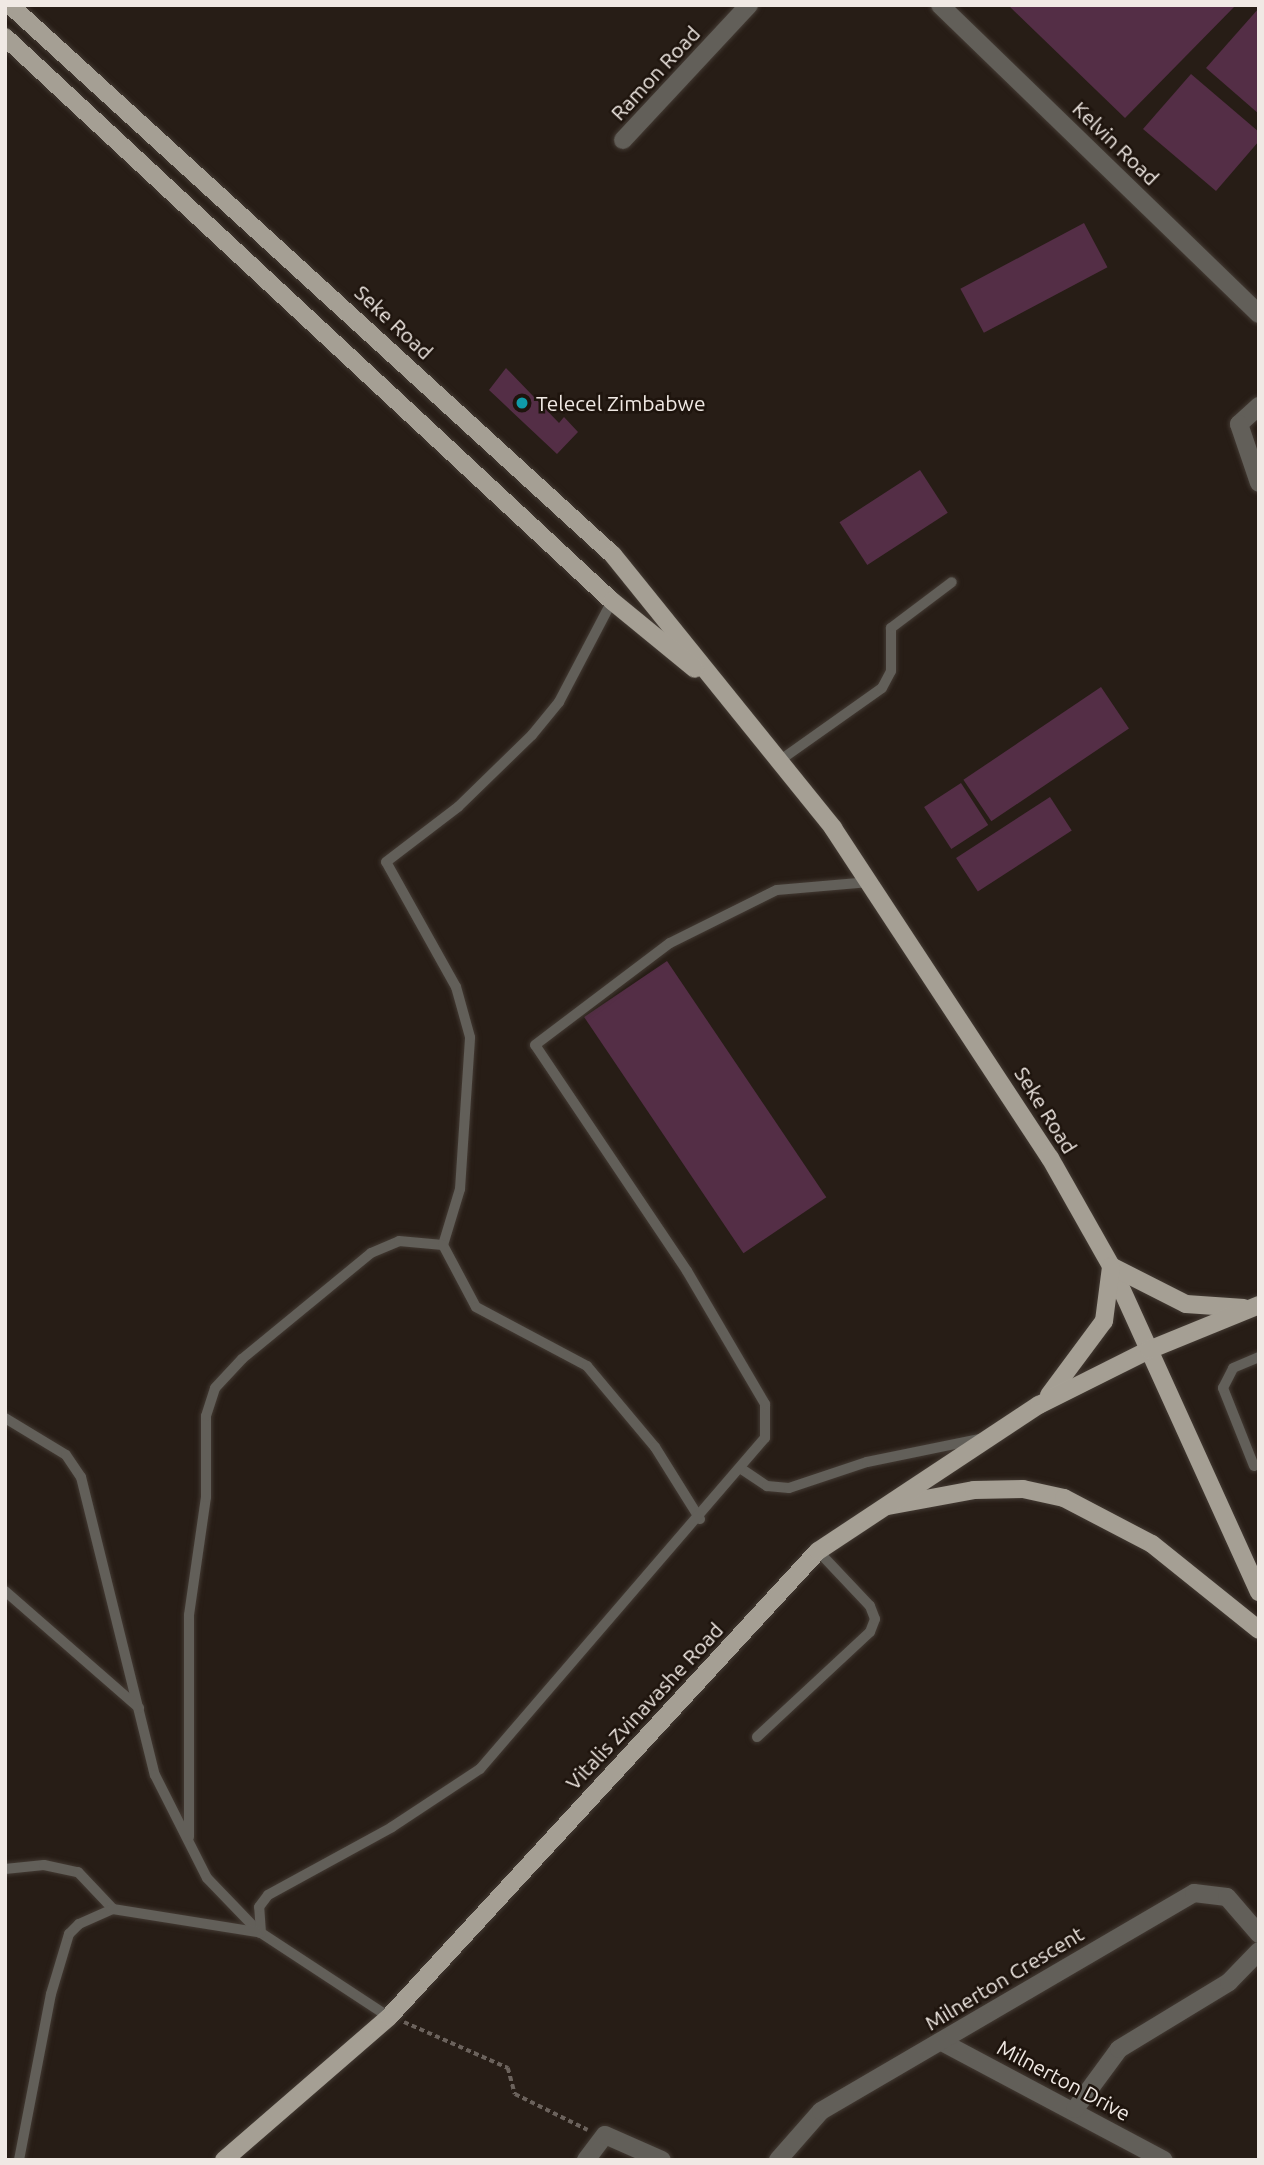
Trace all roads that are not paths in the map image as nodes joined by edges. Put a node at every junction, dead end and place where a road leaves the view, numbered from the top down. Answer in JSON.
{"nodes":[{"id":1,"x":10,"y":5,"type":"edge"},
{"id":2,"x":749,"y":5,"type":"edge"},
{"id":3,"x":940,"y":5,"type":"edge"},
{"id":4,"x":5,"y":37,"type":"edge"},
{"id":5,"x":623,"y":140,"type":"dead end"},
{"id":6,"x":1259,"y":314,"type":"edge"},
{"id":7,"x":1259,"y":407,"type":"edge"},
{"id":8,"x":1259,"y":483,"type":"edge"},
{"id":9,"x":952,"y":582,"type":"dead end"},
{"id":10,"x":612,"y":601,"type":"junction"},
{"id":11,"x":724,"y":693,"type":"junction"},
{"id":12,"x":779,"y":761,"type":"junction"},
{"id":13,"x":870,"y":882,"type":"junction"},
{"id":14,"x":443,"y":1245,"type":"junction"},
{"id":15,"x":1111,"y":1266,"type":"junction"},
{"id":16,"x":1255,"y":1307,"type":"edge"},
{"id":17,"x":1149,"y":1350,"type":"junction"},
{"id":18,"x":1259,"y":1357,"type":"edge"},
{"id":19,"x":1039,"y":1405,"type":"junction"},
{"id":20,"x":5,"y":1418,"type":"edge"},
{"id":21,"x":981,"y":1439,"type":"junction"},
{"id":22,"x":1254,"y":1466,"type":"dead end"},
{"id":23,"x":743,"y":1470,"type":"junction"},
{"id":24,"x":878,"y":1508,"type":"junction"},
{"id":25,"x":700,"y":1519,"type":"junction"},
{"id":26,"x":818,"y":1552,"type":"junction"},
{"id":27,"x":5,"y":1591,"type":"edge"},
{"id":28,"x":1259,"y":1592,"type":"edge"},
{"id":29,"x":1259,"y":1630,"type":"edge"},
{"id":30,"x":139,"y":1709,"type":"junction"},
{"id":31,"x":757,"y":1737,"type":"dead end"},
{"id":32,"x":189,"y":1838,"type":"junction"},
{"id":33,"x":5,"y":1869,"type":"edge"},
{"id":34,"x":113,"y":1909,"type":"junction"},
{"id":35,"x":261,"y":1933,"type":"junction"},
{"id":36,"x":1259,"y":1934,"type":"edge"},
{"id":37,"x":1259,"y":1951,"type":"edge"},
{"id":38,"x":389,"y":2017,"type":"junction"},
{"id":39,"x":942,"y":2042,"type":"junction"},
{"id":40,"x":1075,"y":2109,"type":"junction"},
{"id":41,"x":19,"y":2160,"type":"edge"},
{"id":42,"x":224,"y":2160,"type":"edge"},
{"id":43,"x":586,"y":2160,"type":"edge"},
{"id":44,"x":662,"y":2160,"type":"edge"},
{"id":45,"x":778,"y":2160,"type":"edge"},
{"id":46,"x":1164,"y":2160,"type":"edge"}],
"edges":[{"from":1,"to":11,"type":"main road","name":"Seke Road"},
{"from":2,"to":5,"type":"street","name":"Ramon Road"},
{"from":3,"to":6,"type":"street","name":"Kelvin Road"},
{"from":4,"to":10,"type":"main road","name":"Seke Road"},
{"from":7,"to":8,"type":"street"},
{"from":9,"to":12,"type":"lane"},
{"from":10,"to":11,"type":"main road","name":"Seke Road"},
{"from":10,"to":14,"type":"lane"},
{"from":11,"to":12,"type":"main road","name":"Seke Road"},
{"from":12,"to":13,"type":"main road","name":"Seke Road"},
{"from":13,"to":15,"type":"main road","name":"Seke Road"},
{"from":13,"to":23,"type":"lane"},
{"from":14,"to":25,"type":"lane"},
{"from":14,"to":32,"type":"lane"},
{"from":15,"to":16,"type":"main road"},
{"from":15,"to":17,"type":"main road","name":"Seke Road"},
{"from":15,"to":19,"type":"main road"},
{"from":16,"to":17,"type":"main road","name":"Vitalis Zvinavashe Road"},
{"from":17,"to":19,"type":"main road","name":"Vitalis Zvinavashe Road"},
{"from":17,"to":28,"type":"main road","name":"Seke Road"},
{"from":18,"to":22,"type":"lane"},
{"from":19,"to":21,"type":"main road","name":"Vitalis Zvinavashe Road"},
{"from":20,"to":30,"type":"lane"},
{"from":21,"to":23,"type":"lane"},
{"from":21,"to":24,"type":"main road","name":"Vitalis Zvinavashe Road"},
{"from":23,"to":25,"type":"lane"},
{"from":24,"to":26,"type":"main road","name":"Vitalis Zvinavashe Road"},
{"from":24,"to":29,"type":"main road"},
{"from":25,"to":35,"type":"lane"},
{"from":26,"to":31,"type":"lane"},
{"from":26,"to":38,"type":"main road","name":"Vitalis Zvinavashe Road"},
{"from":27,"to":30,"type":"lane"},
{"from":30,"to":32,"type":"lane"},
{"from":32,"to":35,"type":"lane"},
{"from":33,"to":34,"type":"lane"},
{"from":34,"to":35,"type":"lane"},
{"from":34,"to":41,"type":"lane"},
{"from":35,"to":38,"type":"lane"},
{"from":36,"to":39,"type":"street","name":"Milnerton Crescent"},
{"from":37,"to":40,"type":"street"},
{"from":38,"to":42,"type":"main road","name":"Vitalis Zvinavashe Road"},
{"from":39,"to":40,"type":"street","name":"Milnerton Drive"},
{"from":39,"to":45,"type":"street","name":"Milnerton Crescent"},
{"from":40,"to":46,"type":"street","name":"Milnerton Drive"},
{"from":43,"to":44,"type":"street"}]}
